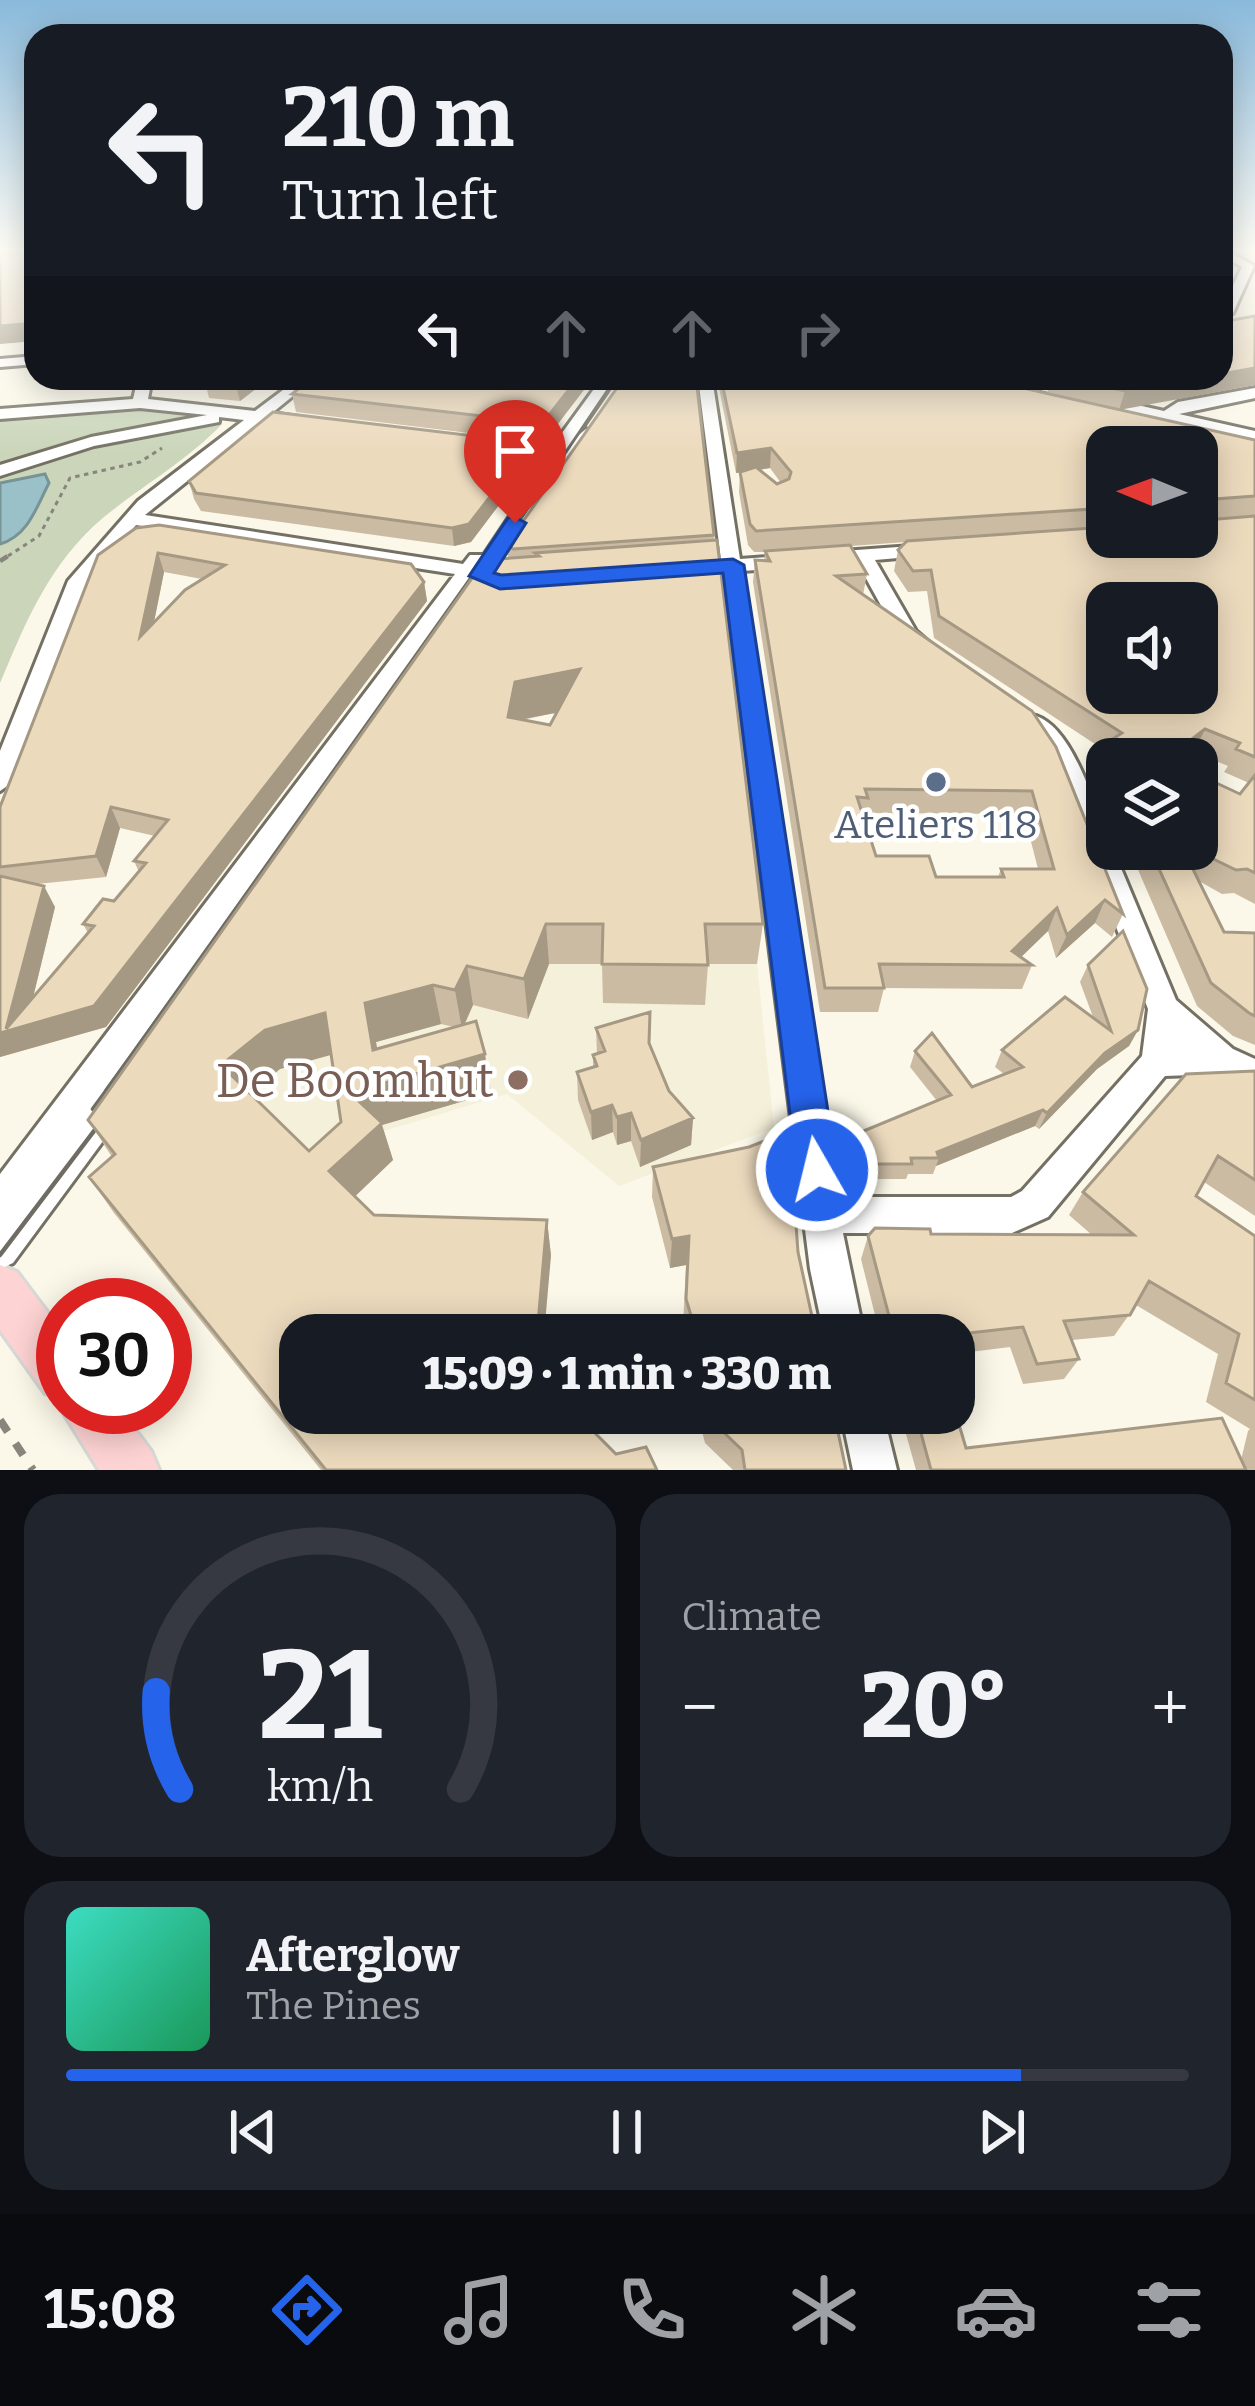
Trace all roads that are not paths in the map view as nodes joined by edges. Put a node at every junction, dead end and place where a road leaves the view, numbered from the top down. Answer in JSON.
{"nodes":[{"id":1,"x":143,"y":390,"type":"edge"},
{"id":2,"x":293,"y":390,"type":"edge"},
{"id":3,"x":602,"y":390,"type":"edge"},
{"id":4,"x":614,"y":390,"type":"edge"},
{"id":5,"x":707,"y":390,"type":"edge"},
{"id":6,"x":1027,"y":390,"type":"edge"},
{"id":7,"x":1035,"y":390,"type":"edge"},
{"id":8,"x":1255,"y":393,"type":"edge"},
{"id":9,"x":140,"y":403,"type":"junction"},
{"id":10,"x":0,"y":414,"type":"edge"},
{"id":11,"x":232,"y":415,"type":"junction"},
{"id":12,"x":1167,"y":416,"type":"junction"},
{"id":13,"x":258,"y":417,"type":"junction"},
{"id":14,"x":324,"y":424,"type":"edge"},
{"id":15,"x":1255,"y":436,"type":"edge"},
{"id":16,"x":466,"y":442,"type":"edge"},
{"id":17,"x":1255,"y":450,"type":"edge"},
{"id":18,"x":562,"y":454,"type":"junction"},
{"id":19,"x":0,"y":471,"type":"edge"},
{"id":20,"x":132,"y":519,"type":"junction"},
{"id":21,"x":952,"y":549,"type":"edge"},
{"id":22,"x":863,"y":556,"type":"junction"},
{"id":23,"x":818,"y":559,"type":"edge"},
{"id":24,"x":795,"y":561,"type":"edge"},
{"id":25,"x":733,"y":565,"type":"junction"},
{"id":26,"x":667,"y":570,"type":"edge"},
{"id":27,"x":482,"y":576,"type":"junction"},
{"id":28,"x":944,"y":661,"type":"edge"},
{"id":29,"x":1000,"y":701,"type":"edge"},
{"id":30,"x":0,"y":782,"type":"edge"},
{"id":31,"x":1164,"y":1009,"type":"junction"},
{"id":32,"x":1222,"y":1059,"type":"junction"},
{"id":33,"x":1157,"y":1062,"type":"junction"},
{"id":34,"x":1255,"y":1075,"type":"edge"},
{"id":35,"x":0,"y":1204,"type":"edge"},
{"id":36,"x":823,"y":1215,"type":"junction"},
{"id":37,"x":0,"y":1250,"type":"edge"},
{"id":38,"x":0,"y":1289,"type":"edge"},
{"id":39,"x":840,"y":1314,"type":"edge"},
{"id":40,"x":36,"y":1338,"type":"edge"},
{"id":41,"x":105,"y":1434,"type":"edge"},
{"id":42,"x":867,"y":1434,"type":"edge"},
{"id":43,"x":131,"y":1470,"type":"edge"},
{"id":44,"x":875,"y":1470,"type":"edge"}],
"edges":[{"from":1,"to":9,"type":"street"},
{"from":2,"to":13,"type":"street"},
{"from":3,"to":18,"type":"street"},
{"from":4,"to":18,"type":"street"},
{"from":5,"to":25,"type":"street"},
{"from":6,"to":17,"type":"street"},
{"from":7,"to":12,"type":"street"},
{"from":8,"to":12,"type":"street"},
{"from":9,"to":10,"type":"street"},
{"from":9,"to":11,"type":"street"},
{"from":11,"to":13,"type":"street"},
{"from":11,"to":19,"type":"street"},
{"from":12,"to":15,"type":"street"},
{"from":13,"to":14,"type":"street"},
{"from":13,"to":20,"type":"street"},
{"from":16,"to":18,"type":"street"},
{"from":18,"to":27,"type":"street"},
{"from":20,"to":27,"type":"street"},
{"from":20,"to":30,"type":"street"},
{"from":21,"to":22,"type":"street"},
{"from":22,"to":23,"type":"street"},
{"from":22,"to":28,"type":"street"},
{"from":24,"to":25,"type":"street"},
{"from":25,"to":26,"type":"street"},
{"from":25,"to":36,"type":"street"},
{"from":27,"to":35,"type":"street"},
{"from":27,"to":37,"type":"street"},
{"from":29,"to":31,"type":"street"},
{"from":31,"to":32,"type":"street"},
{"from":31,"to":33,"type":"street"},
{"from":32,"to":33,"type":"street"},
{"from":32,"to":34,"type":"street"},
{"from":33,"to":36,"type":"street"},
{"from":36,"to":39,"type":"street"},
{"from":38,"to":40,"type":"main road"},
{"from":41,"to":43,"type":"main road"},
{"from":42,"to":44,"type":"street"}]}
